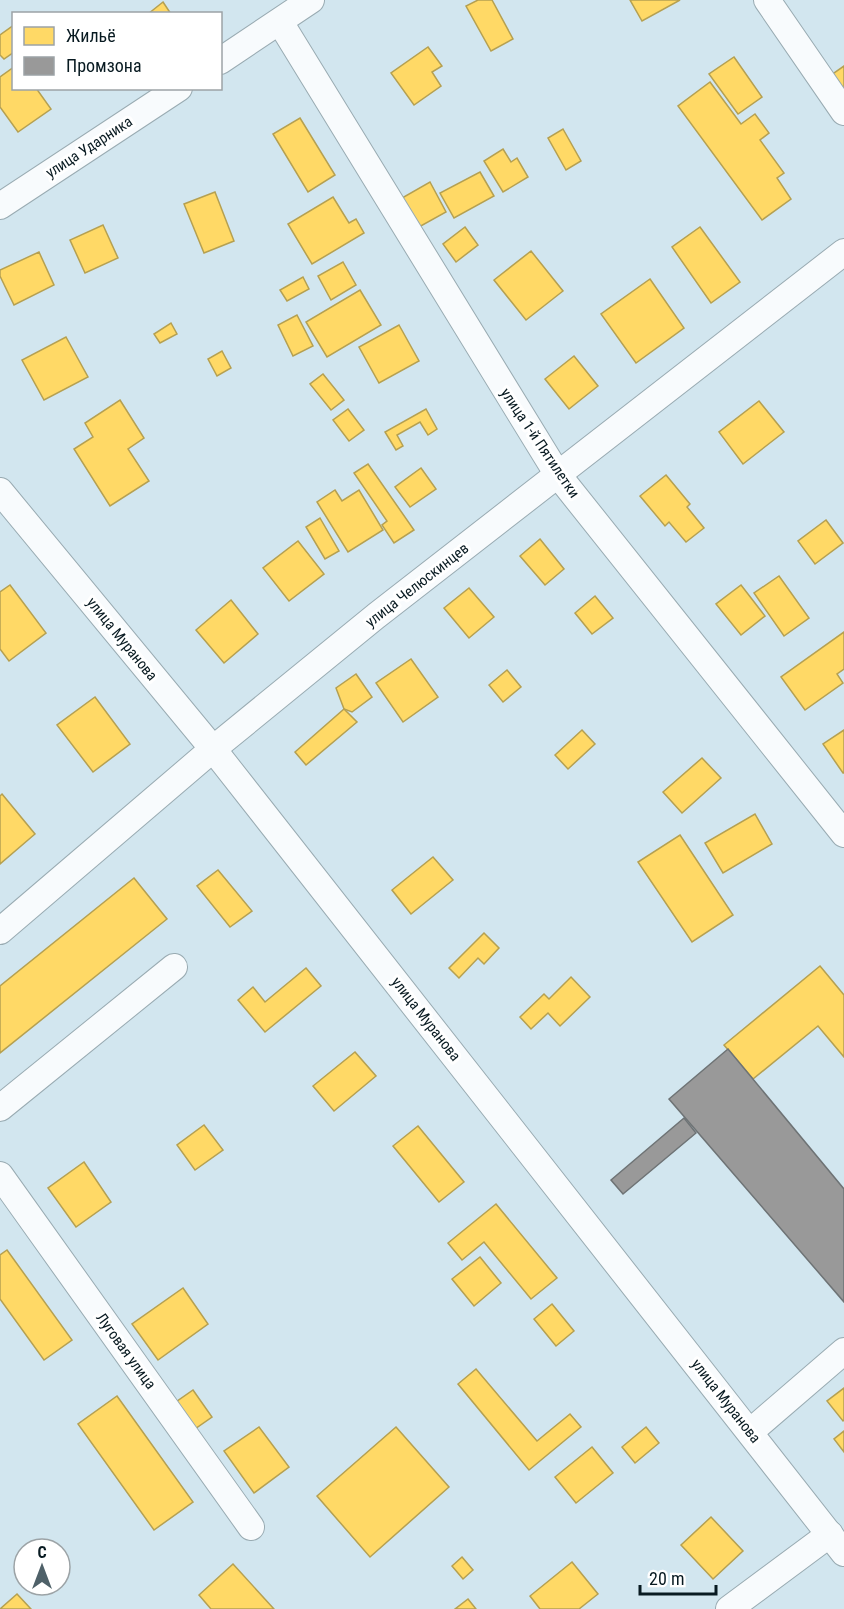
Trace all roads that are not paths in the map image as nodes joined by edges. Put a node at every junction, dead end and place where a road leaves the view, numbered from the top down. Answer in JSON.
{"nodes":[{"id":1,"x":311,"y":0,"type":"edge"},
{"id":2,"x":767,"y":0,"type":"edge"},
{"id":3,"x":280,"y":22,"type":"junction"},
{"id":4,"x":222,"y":60,"type":"edge"},
{"id":5,"x":176,"y":90,"type":"edge"},
{"id":6,"x":844,"y":112,"type":"edge"},
{"id":7,"x":0,"y":206,"type":"edge"},
{"id":8,"x":844,"y":252,"type":"edge"},
{"id":9,"x":558,"y":475,"type":"junction"},
{"id":10,"x":0,"y":491,"type":"edge"},
{"id":11,"x":213,"y":749,"type":"junction"},
{"id":12,"x":844,"y":834,"type":"edge"},
{"id":13,"x":0,"y":931,"type":"edge"},
{"id":14,"x":174,"y":967,"type":"dead end"},
{"id":15,"x":0,"y":1108,"type":"edge"},
{"id":16,"x":0,"y":1175,"type":"edge"},
{"id":17,"x":844,"y":1351,"type":"edge"},
{"id":18,"x":750,"y":1432,"type":"junction"},
{"id":19,"x":251,"y":1527,"type":"dead end"},
{"id":20,"x":837,"y":1544,"type":"edge"},
{"id":21,"x":729,"y":1609,"type":"edge"}],
"edges":[{"from":1,"to":3,"type":"street"},
{"from":2,"to":6,"type":"street"},
{"from":3,"to":4,"type":"street"},
{"from":3,"to":9,"type":"street","name":"улица 1-й Пятилетки"},
{"from":5,"to":7,"type":"street","name":"улица Ударника"},
{"from":8,"to":9,"type":"street","name":"улица Челюскинцев"},
{"from":9,"to":11,"type":"street","name":"улица Челюскинцев"},
{"from":9,"to":12,"type":"street","name":"улица 1-й Пятилетки"},
{"from":10,"to":11,"type":"street","name":"улица Муранова"},
{"from":11,"to":13,"type":"street","name":"улица Челюскинцев"},
{"from":11,"to":18,"type":"street","name":"улица Муранова"},
{"from":14,"to":15,"type":"street"},
{"from":16,"to":19,"type":"street","name":"Луговая улица"},
{"from":17,"to":18,"type":"street"},
{"from":18,"to":20,"type":"street","name":"улица Муранова"},
{"from":20,"to":21,"type":"street"}]}
